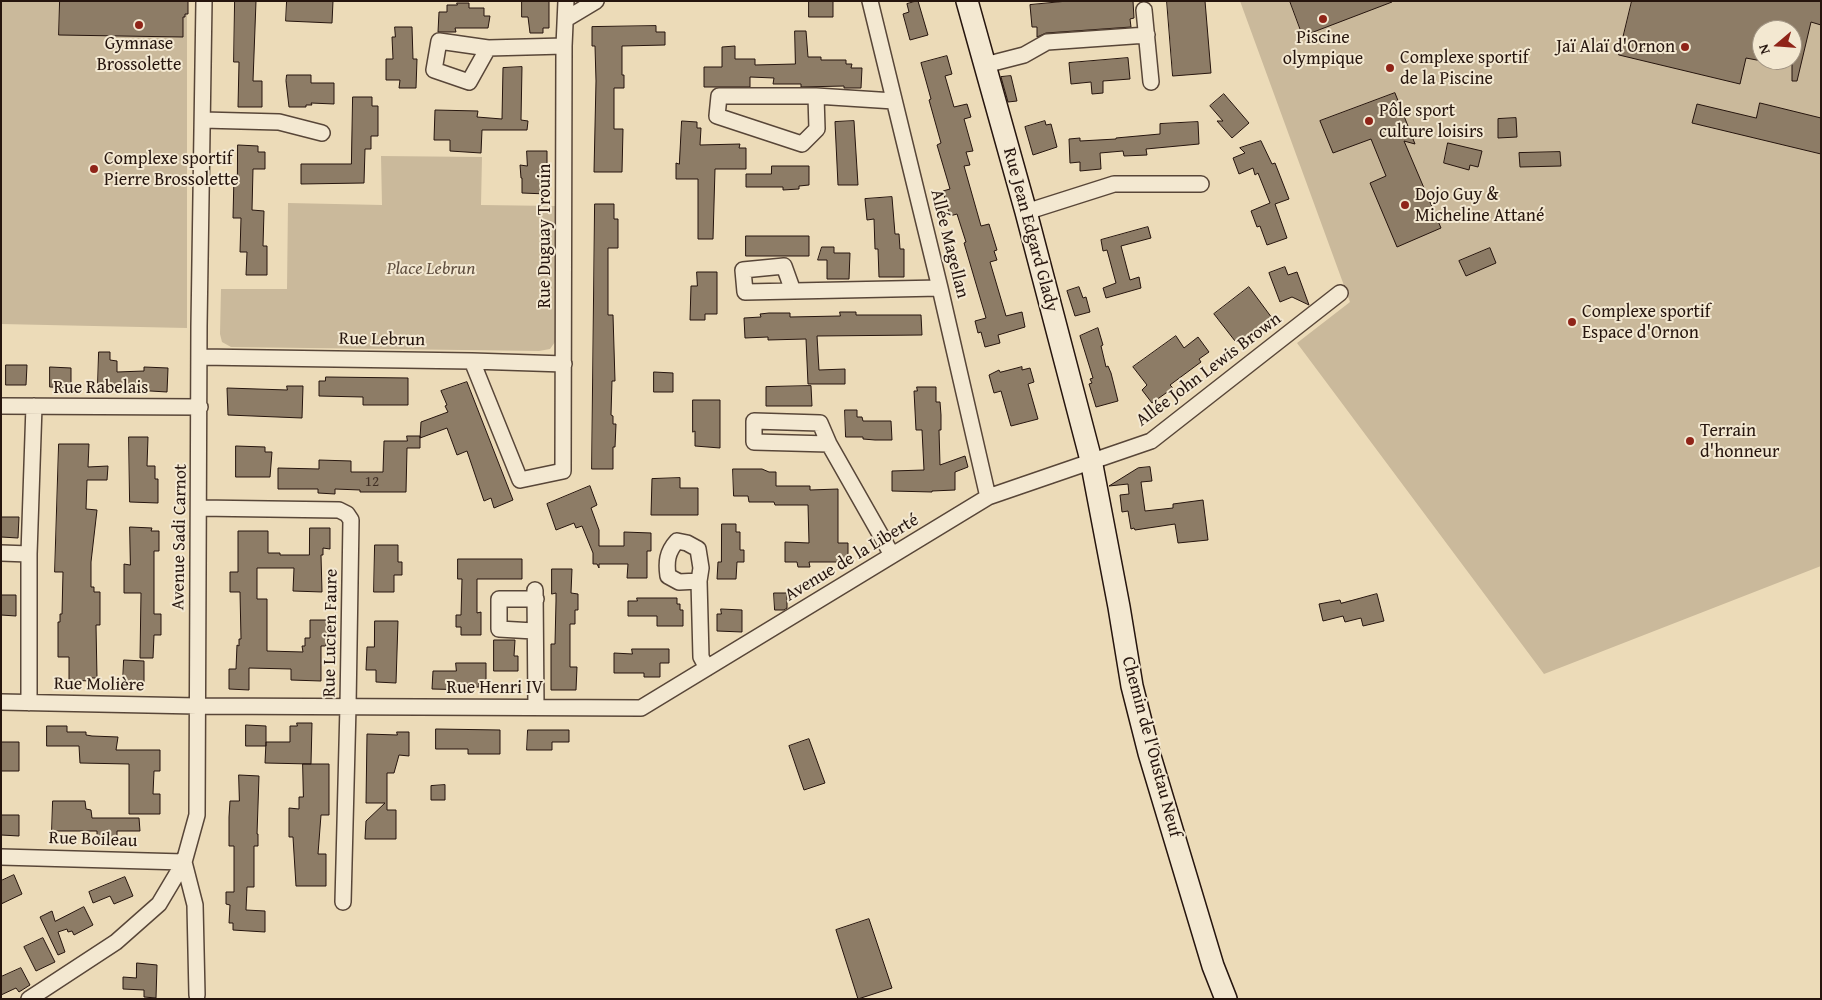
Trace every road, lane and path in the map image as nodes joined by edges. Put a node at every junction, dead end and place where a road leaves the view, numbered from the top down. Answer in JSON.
{"nodes":[{"id":1,"x":204,"y":1,"type":"edge"},
{"id":2,"x":566,"y":1,"type":"edge"},
{"id":3,"x":596,"y":1,"type":"edge"},
{"id":4,"x":870,"y":1,"type":"edge"},
{"id":5,"x":967,"y":1,"type":"edge"},
{"id":6,"x":1144,"y":10,"type":"dead end"},
{"id":7,"x":566,"y":19,"type":"junction"},
{"id":8,"x":1147,"y":35,"type":"junction"},
{"id":9,"x":564,"y":46,"type":"junction"},
{"id":10,"x":488,"y":48,"type":"dead end"},
{"id":11,"x":985,"y":65,"type":"junction"},
{"id":12,"x":1151,"y":82,"type":"dead end"},
{"id":13,"x":816,"y":96,"type":"junction"},
{"id":14,"x":894,"y":101,"type":"junction"},
{"id":15,"x":203,"y":120,"type":"junction"},
{"id":16,"x":322,"y":133,"type":"dead end"},
{"id":17,"x":1201,"y":184,"type":"dead end"},
{"id":18,"x":1026,"y":212,"type":"junction"},
{"id":19,"x":940,"y":288,"type":"junction"},
{"id":20,"x":792,"y":291,"type":"dead end"},
{"id":21,"x":1340,"y":293,"type":"dead end"},
{"id":22,"x":200,"y":357,"type":"junction"},
{"id":23,"x":472,"y":360,"type":"junction"},
{"id":24,"x":564,"y":364,"type":"junction"},
{"id":25,"x":1,"y":406,"type":"edge"},
{"id":26,"x":34,"y":406,"type":"junction"},
{"id":27,"x":200,"y":407,"type":"junction"},
{"id":28,"x":829,"y":444,"type":"dead end"},
{"id":29,"x":1091,"y":460,"type":"junction"},
{"id":30,"x":988,"y":497,"type":"junction"},
{"id":31,"x":199,"y":508,"type":"junction"},
{"id":32,"x":1,"y":553,"type":"edge"},
{"id":33,"x":29,"y":554,"type":"junction"},
{"id":34,"x":892,"y":555,"type":"junction"},
{"id":35,"x":699,"y":581,"type":"dead end"},
{"id":36,"x":534,"y":631,"type":"junction"},
{"id":37,"x":708,"y":668,"type":"junction"},
{"id":38,"x":1,"y":702,"type":"edge"},
{"id":39,"x":29,"y":703,"type":"junction"},
{"id":40,"x":197,"y":706,"type":"junction"},
{"id":41,"x":348,"y":706,"type":"junction"},
{"id":42,"x":536,"y":707,"type":"junction"},
{"id":43,"x":642,"y":708,"type":"joint"},
{"id":44,"x":1,"y":856,"type":"edge"},
{"id":45,"x":184,"y":862,"type":"junction"},
{"id":46,"x":343,"y":902,"type":"dead end"},
{"id":47,"x":197,"y":995,"type":"dead end"},
{"id":48,"x":29,"y":999,"type":"edge"},
{"id":49,"x":1226,"y":999,"type":"edge"}],
"edges":[{"from":1,"to":15,"type":"street","name":"Avenue Sadi Carnot"},
{"from":2,"to":7,"type":"street","name":"Rue Duguay Trouin"},
{"from":3,"to":7,"type":"street"},
{"from":4,"to":14,"type":"street","name":"Allée Magellan"},
{"from":5,"to":11,"type":"street","name":"Rue Jean Edgard Glady"},
{"from":6,"to":8,"type":"street"},
{"from":7,"to":9,"type":"street","name":"Rue Duguay Trouin"},
{"from":8,"to":11,"type":"street"},
{"from":8,"to":12,"type":"street"},
{"from":9,"to":10,"type":"street"},
{"from":9,"to":24,"type":"street","name":"Rue Duguay Trouin"},
{"from":11,"to":18,"type":"street","name":"Rue Jean Edgard Glady"},
{"from":13,"to":13,"type":"street"},
{"from":13,"to":14,"type":"street"},
{"from":14,"to":19,"type":"street","name":"Allée Magellan"},
{"from":15,"to":16,"type":"street"},
{"from":15,"to":22,"type":"street","name":"Avenue Sadi Carnot"},
{"from":17,"to":18,"type":"street"},
{"from":18,"to":29,"type":"street","name":"Rue Jean Edgard Glady"},
{"from":19,"to":20,"type":"street"},
{"from":19,"to":30,"type":"street","name":"Allée Magellan"},
{"from":21,"to":29,"type":"street","name":"Allée John Lewis Brown"},
{"from":22,"to":23,"type":"street","name":"Rue Lebrun"},
{"from":22,"to":27,"type":"street","name":"Avenue Sadi Carnot"},
{"from":23,"to":24,"type":"street","name":"Rue Lebrun"},
{"from":23,"to":24,"type":"street","name":"Rue Duguay Trouin"},
{"from":25,"to":26,"type":"street","name":"Rue Rabelais"},
{"from":26,"to":27,"type":"street","name":"Rue Rabelais"},
{"from":26,"to":33,"type":"street"},
{"from":27,"to":31,"type":"street","name":"Avenue Sadi Carnot"},
{"from":28,"to":34,"type":"street"},
{"from":29,"to":30,"type":"street","name":"Avenue de la Liberté"},
{"from":29,"to":49,"type":"street","name":"Chemin de l'Oustau Neuf"},
{"from":30,"to":34,"type":"street","name":"Avenue de la Liberté"},
{"from":31,"to":40,"type":"street","name":"Avenue Sadi Carnot"},
{"from":31,"to":41,"type":"street","name":"Rue Lucien Faure"},
{"from":32,"to":33,"type":"street"},
{"from":33,"to":39,"type":"street"},
{"from":34,"to":37,"type":"street","name":"Avenue de la Liberté"},
{"from":35,"to":37,"type":"street"},
{"from":36,"to":36,"type":"street"},
{"from":36,"to":42,"type":"street"},
{"from":37,"to":43,"type":"street","name":"Avenue de la Liberté"},
{"from":38,"to":39,"type":"street","name":"Rue Molière"},
{"from":39,"to":40,"type":"street","name":"Rue Molière"},
{"from":40,"to":41,"type":"street","name":"Rue Molière"},
{"from":40,"to":45,"type":"street","name":"Avenue Sadi Carnot"},
{"from":41,"to":42,"type":"street","name":"Rue Henri IV"},
{"from":41,"to":46,"type":"street","name":"Rue Lucien Faure"},
{"from":42,"to":43,"type":"street","name":"Rue Henri IV"},
{"from":44,"to":45,"type":"street","name":"Rue Boileau"},
{"from":45,"to":47,"type":"street"},
{"from":45,"to":48,"type":"street","name":"Avenue Sadi Carnot"}]}
